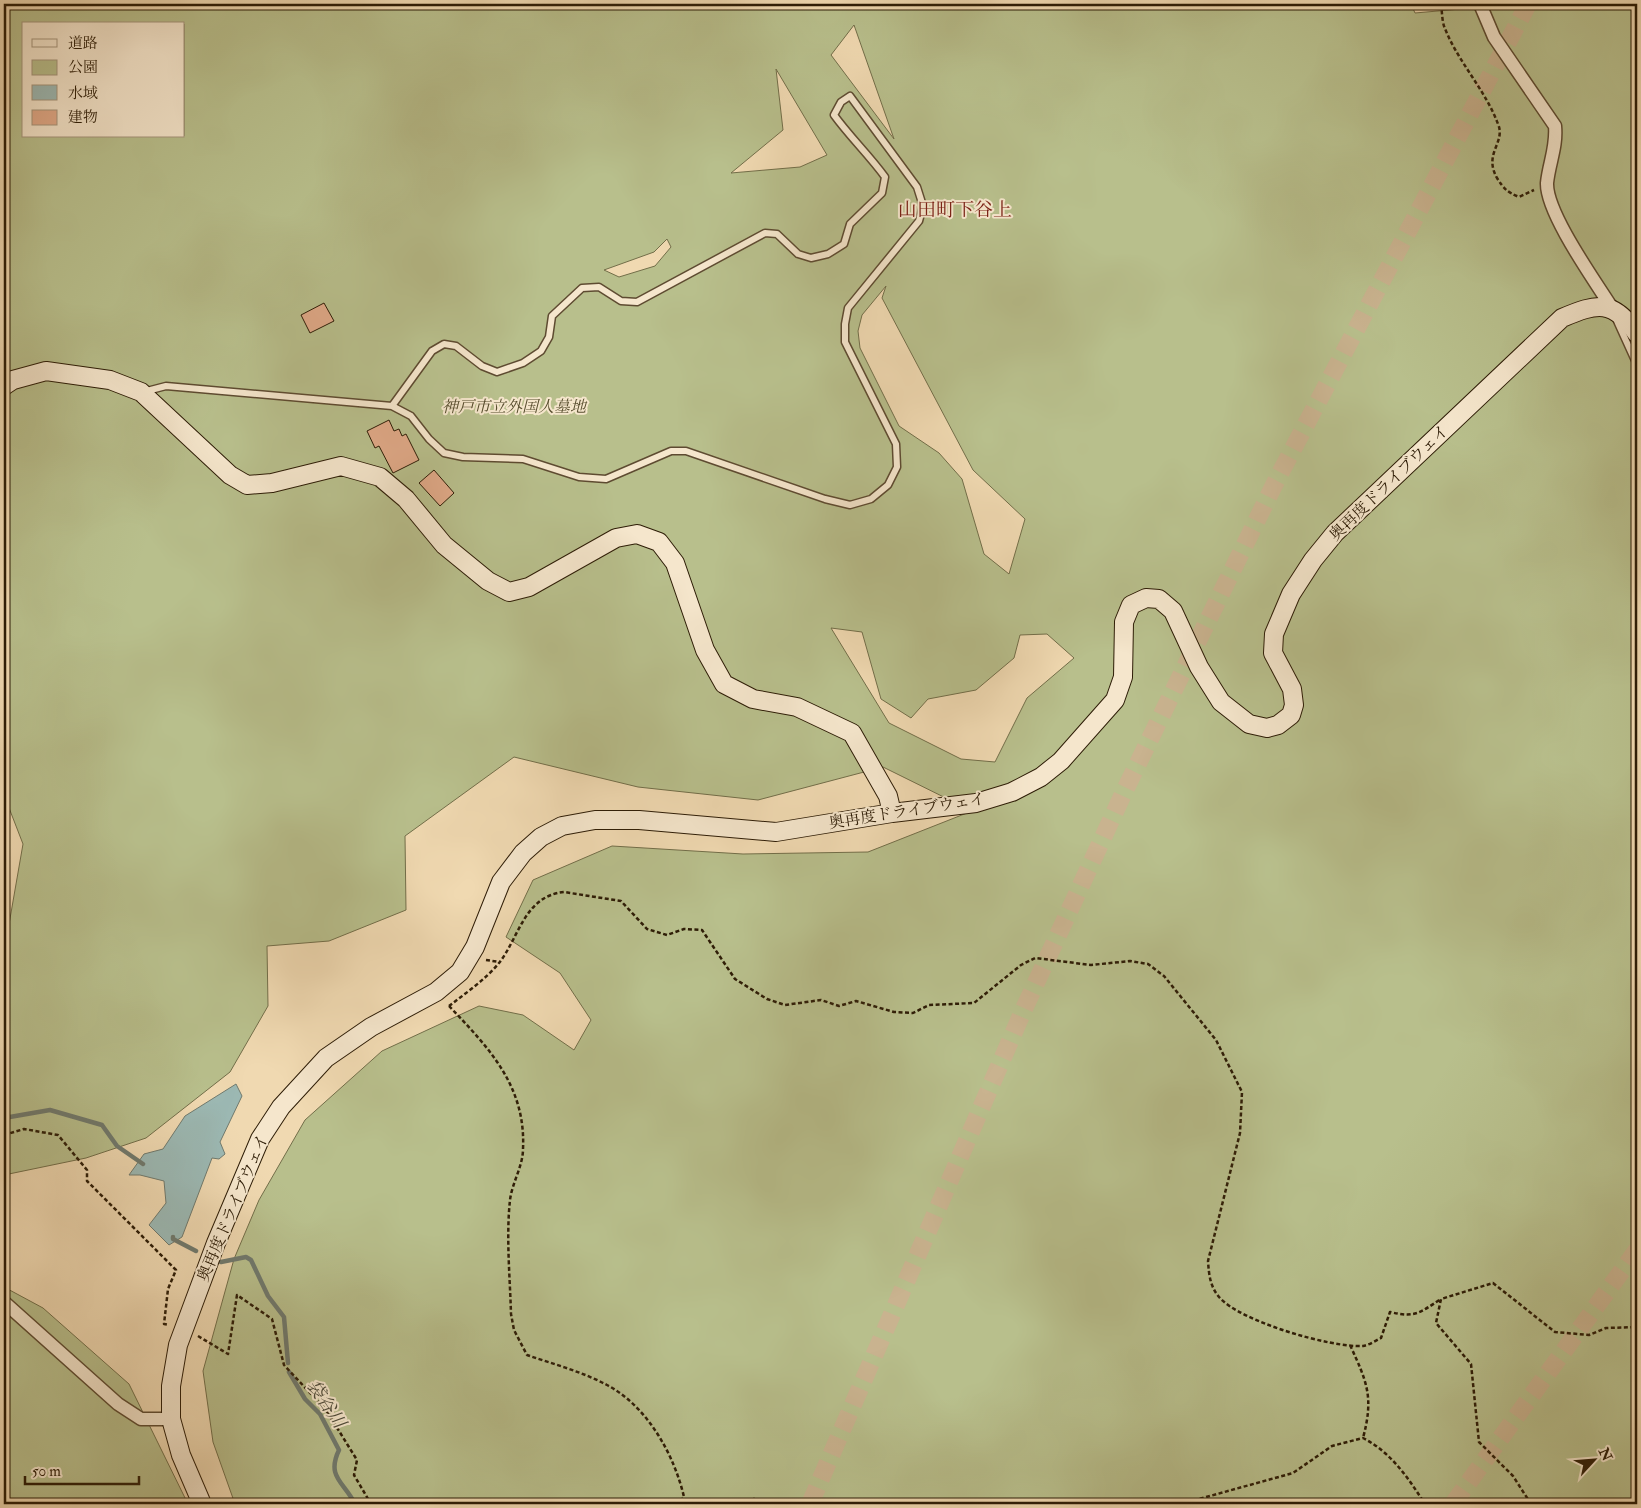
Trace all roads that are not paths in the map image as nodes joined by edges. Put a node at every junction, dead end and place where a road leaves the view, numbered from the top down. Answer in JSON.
{"nodes":[{"id":1,"x":1480,"y":4,"type":"edge"},
{"id":2,"x":1612,"y":308,"type":"junction"},
{"id":3,"x":1637,"y":334,"type":"edge"},
{"id":4,"x":1637,"y":365,"type":"edge"},
{"id":5,"x":4,"y":386,"type":"edge"},
{"id":6,"x":141,"y":392,"type":"junction"},
{"id":7,"x":392,"y":406,"type":"junction"},
{"id":8,"x":892,"y":813,"type":"junction"},
{"id":9,"x":4,"y":1302,"type":"edge"},
{"id":10,"x":171,"y":1419,"type":"junction"},
{"id":11,"x":202,"y":1504,"type":"edge"}],
"edges":[{"from":1,"to":2,"type":"street"},
{"from":2,"to":3,"type":"street"},
{"from":2,"to":4,"type":"lane"},
{"from":2,"to":8,"type":"street","name":"奥再度ドライブウェイ"},
{"from":5,"to":6,"type":"street"},
{"from":6,"to":7,"type":"lane"},
{"from":6,"to":8,"type":"street"},
{"from":7,"to":7,"type":"lane"},
{"from":8,"to":10,"type":"street","name":"奥再度ドライブウェイ"},
{"from":9,"to":10,"type":"street"},
{"from":10,"to":11,"type":"street","name":"奥再度ドライブウェイ"}]}
